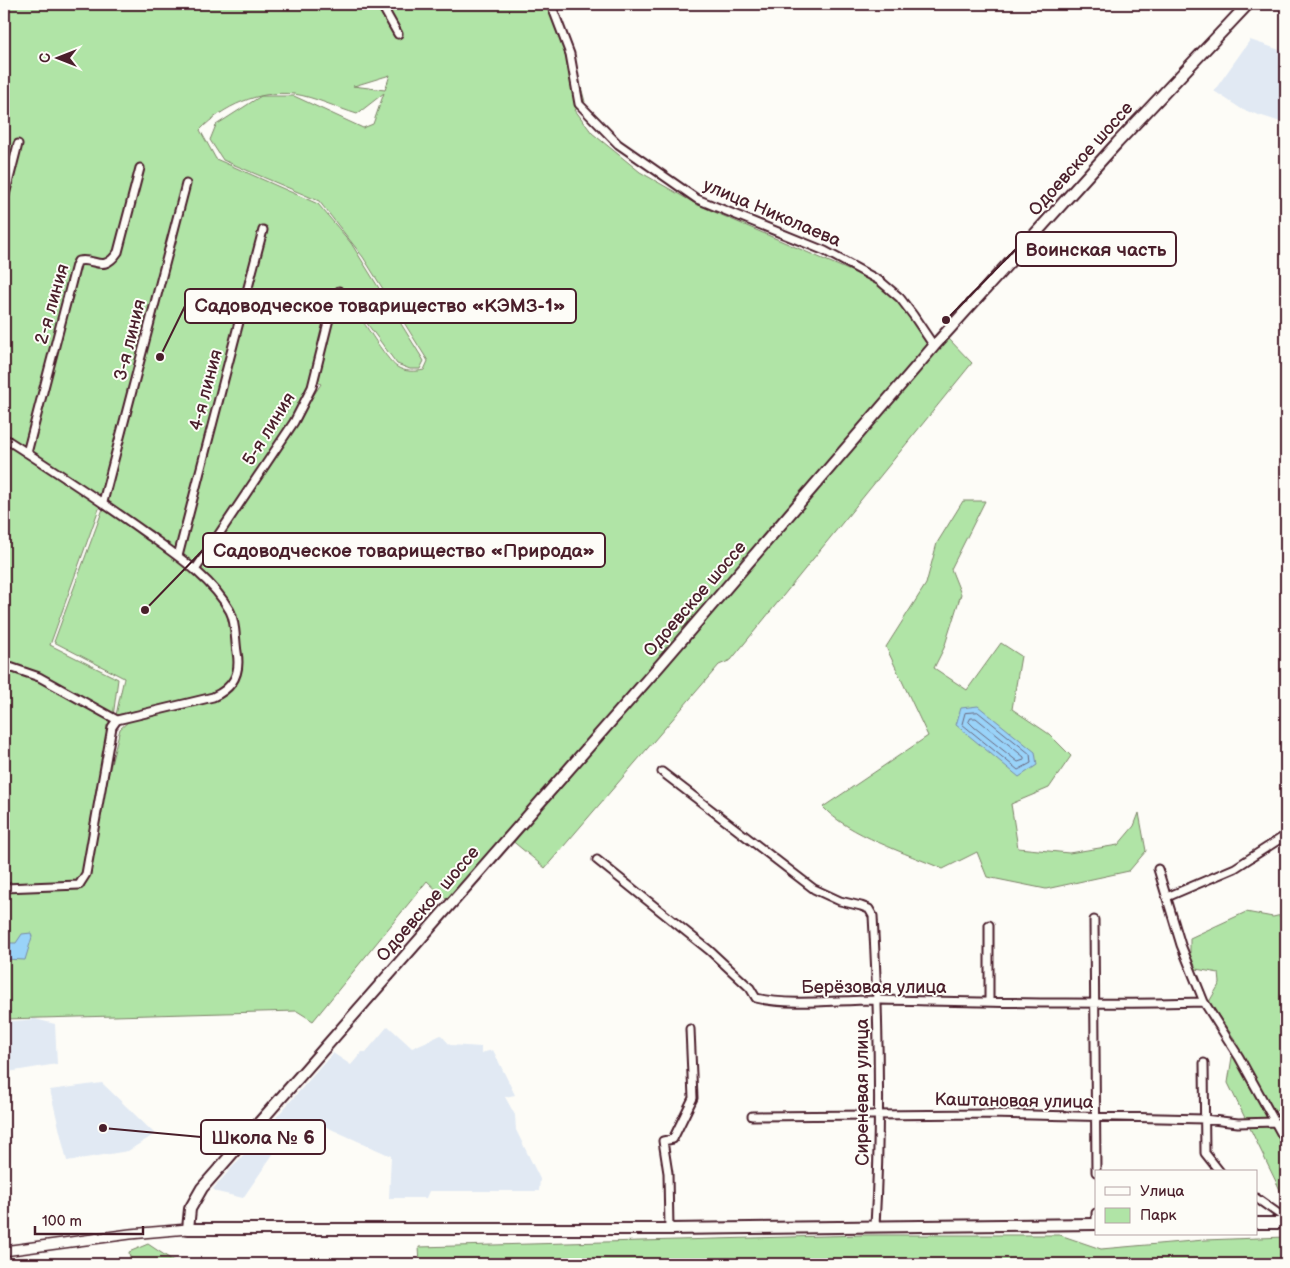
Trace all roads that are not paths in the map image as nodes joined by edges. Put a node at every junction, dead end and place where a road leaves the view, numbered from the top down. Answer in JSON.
{"nodes":[{"id":1,"x":381,"y":4,"type":"edge"},
{"id":2,"x":551,"y":4,"type":"edge"},
{"id":3,"x":1248,"y":4,"type":"edge"},
{"id":4,"x":398,"y":34,"type":"dead end"},
{"id":5,"x":18,"y":144,"type":"dead end"},
{"id":6,"x":140,"y":168,"type":"dead end"},
{"id":7,"x":186,"y":184,"type":"dead end"},
{"id":8,"x":4,"y":199,"type":"edge"},
{"id":9,"x":263,"y":230,"type":"dead end"},
{"id":10,"x":340,"y":291,"type":"dead end"},
{"id":11,"x":934,"y":346,"type":"junction"},
{"id":12,"x":4,"y":438,"type":"edge"},
{"id":13,"x":27,"y":453,"type":"junction"},
{"id":14,"x":103,"y":502,"type":"junction"},
{"id":15,"x":178,"y":556,"type":"junction"},
{"id":16,"x":195,"y":570,"type":"junction"},
{"id":17,"x":4,"y":665,"type":"edge"},
{"id":18,"x":117,"y":720,"type":"junction"},
{"id":19,"x":662,"y":772,"type":"dead end"},
{"id":20,"x":1286,"y":835,"type":"edge"},
{"id":21,"x":597,"y":860,"type":"dead end"},
{"id":22,"x":1158,"y":869,"type":"dead end"},
{"id":23,"x":4,"y":888,"type":"edge"},
{"id":24,"x":1167,"y":897,"type":"junction"},
{"id":25,"x":1094,"y":920,"type":"dead end"},
{"id":26,"x":989,"y":925,"type":"dead end"},
{"id":27,"x":878,"y":1000,"type":"junction"},
{"id":28,"x":989,"y":1002,"type":"junction"},
{"id":29,"x":1096,"y":1002,"type":"junction"},
{"id":30,"x":1204,"y":1002,"type":"junction"},
{"id":31,"x":690,"y":1029,"type":"dead end"},
{"id":32,"x":1204,"y":1063,"type":"dead end"},
{"id":33,"x":877,"y":1115,"type":"junction"},
{"id":34,"x":752,"y":1116,"type":"dead end"},
{"id":35,"x":1096,"y":1117,"type":"junction"},
{"id":36,"x":1204,"y":1119,"type":"junction"},
{"id":37,"x":1275,"y":1122,"type":"junction"},
{"id":38,"x":1286,"y":1142,"type":"edge"},
{"id":39,"x":1096,"y":1170,"type":"edge"},
{"id":40,"x":1218,"y":1170,"type":"edge"},
{"id":41,"x":1258,"y":1199,"type":"edge"},
{"id":42,"x":1286,"y":1219,"type":"edge"},
{"id":43,"x":1258,"y":1223,"type":"edge"},
{"id":44,"x":1286,"y":1223,"type":"edge"},
{"id":45,"x":1095,"y":1224,"type":"edge"},
{"id":46,"x":875,"y":1226,"type":"junction"},
{"id":47,"x":188,"y":1229,"type":"junction"},
{"id":48,"x":669,"y":1229,"type":"junction"},
{"id":49,"x":4,"y":1251,"type":"edge"}],
"edges":[{"from":1,"to":4,"type":"street"},
{"from":2,"to":11,"type":"street","name":"улица Николаева"},
{"from":3,"to":11,"type":"main road","name":"Одоевское шоссе"},
{"from":5,"to":8,"type":"street"},
{"from":6,"to":13,"type":"street","name":"2-я линия"},
{"from":7,"to":14,"type":"street","name":"3-я линия"},
{"from":9,"to":15,"type":"street","name":"4-я линия"},
{"from":10,"to":16,"type":"street","name":"5-я линия"},
{"from":11,"to":47,"type":"main road","name":"Одоевское шоссе"},
{"from":12,"to":13,"type":"street"},
{"from":13,"to":14,"type":"street"},
{"from":14,"to":15,"type":"street"},
{"from":15,"to":16,"type":"street"},
{"from":16,"to":18,"type":"street"},
{"from":17,"to":18,"type":"street"},
{"from":18,"to":23,"type":"street"},
{"from":19,"to":27,"type":"street","name":"Сиреневая улица"},
{"from":20,"to":24,"type":"street"},
{"from":21,"to":27,"type":"street","name":"Берёзовая улица"},
{"from":22,"to":24,"type":"street"},
{"from":24,"to":30,"type":"street"},
{"from":25,"to":29,"type":"street"},
{"from":26,"to":28,"type":"street"},
{"from":27,"to":28,"type":"street","name":"Берёзовая улица"},
{"from":27,"to":33,"type":"street","name":"Сиреневая улица"},
{"from":28,"to":29,"type":"street","name":"Берёзовая улица"},
{"from":29,"to":30,"type":"street","name":"Берёзовая улица"},
{"from":29,"to":35,"type":"street"},
{"from":30,"to":37,"type":"street"},
{"from":31,"to":48,"type":"street"},
{"from":32,"to":36,"type":"street"},
{"from":33,"to":34,"type":"street","name":"Каштановая улица"},
{"from":33,"to":35,"type":"street","name":"Каштановая улица"},
{"from":33,"to":46,"type":"street","name":"Сиреневая улица"},
{"from":35,"to":36,"type":"street","name":"Каштановая улица"},
{"from":35,"to":39,"type":"street"},
{"from":36,"to":37,"type":"street","name":"Каштановая улица"},
{"from":36,"to":40,"type":"street"},
{"from":37,"to":38,"type":"street"},
{"from":41,"to":42,"type":"street"},
{"from":43,"to":44,"type":"main road"},
{"from":45,"to":46,"type":"main road"},
{"from":46,"to":48,"type":"main road"},
{"from":47,"to":48,"type":"main road"},
{"from":47,"to":49,"type":"street"}]}
